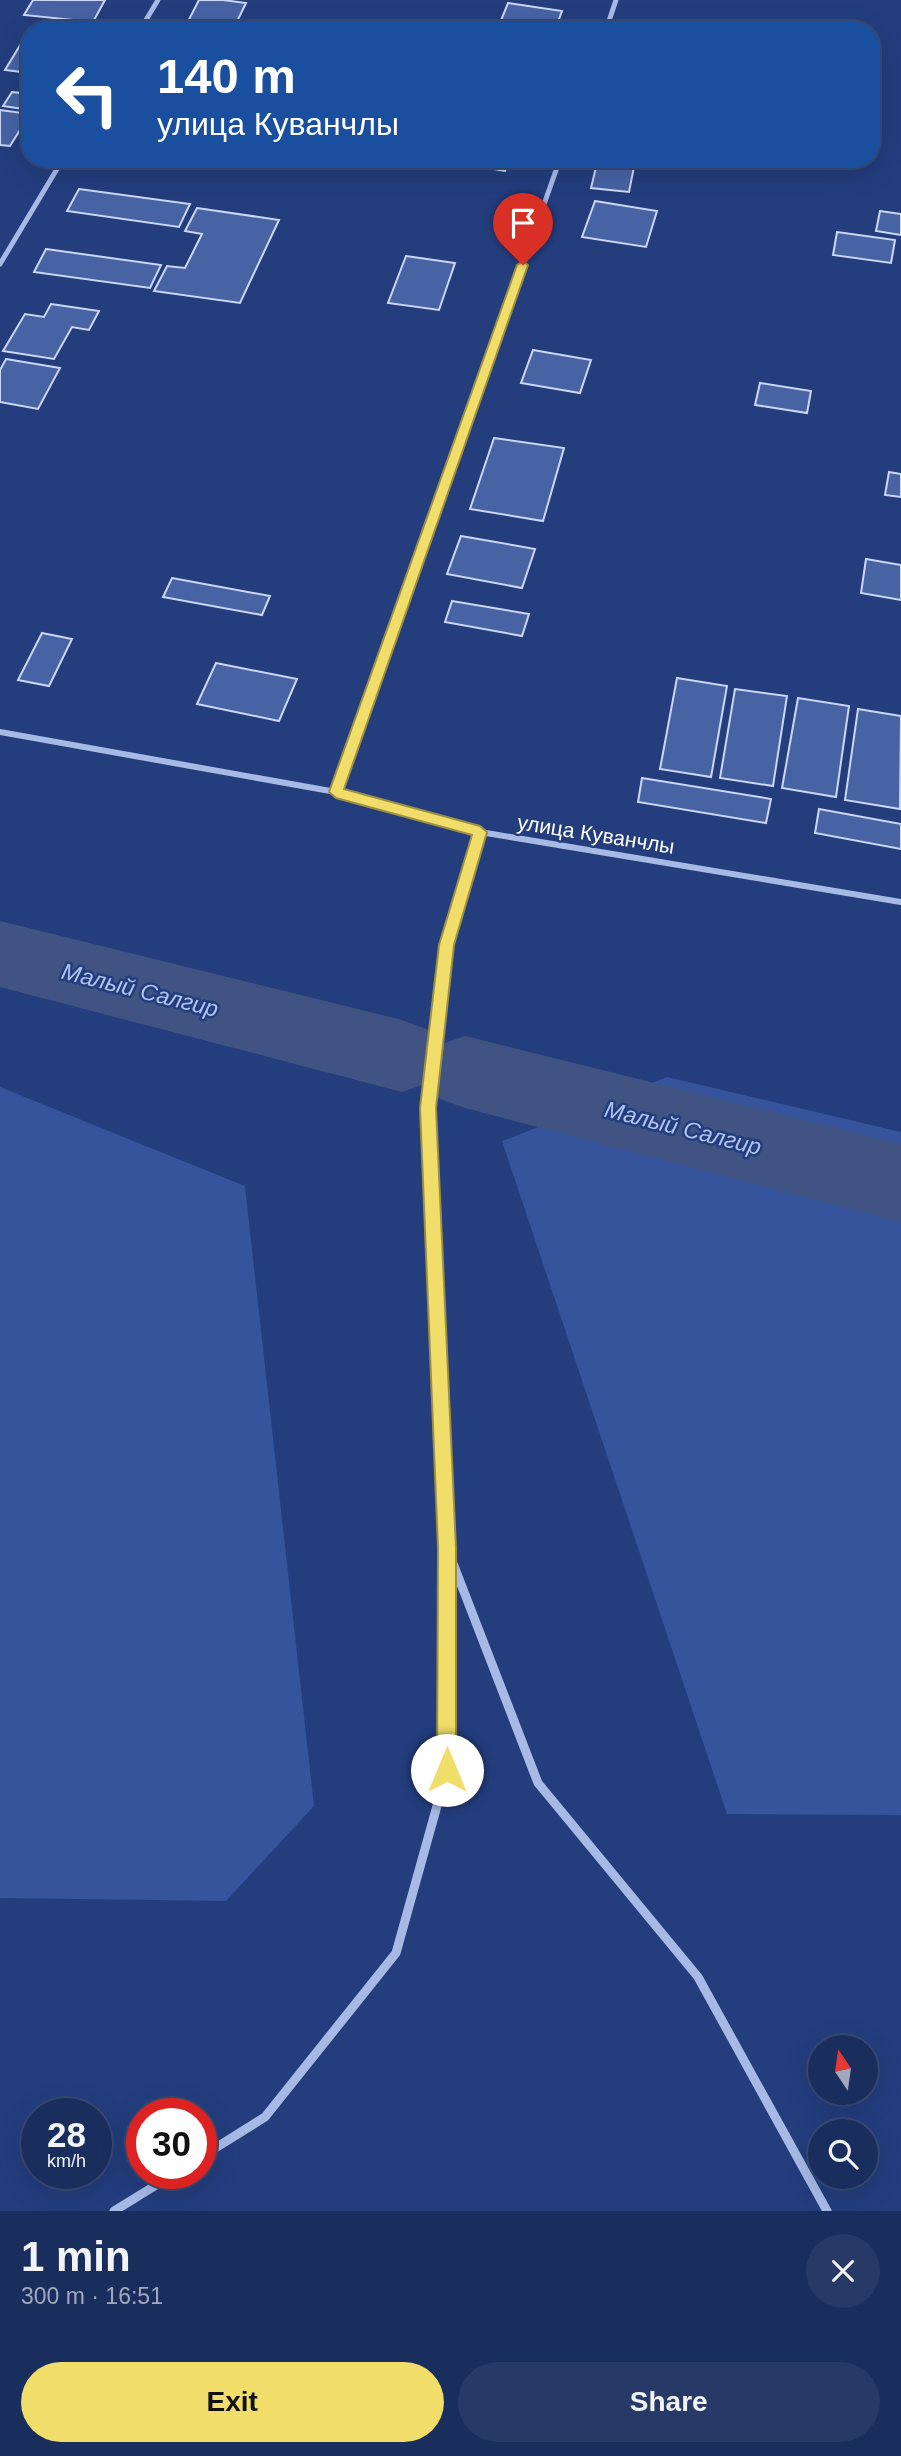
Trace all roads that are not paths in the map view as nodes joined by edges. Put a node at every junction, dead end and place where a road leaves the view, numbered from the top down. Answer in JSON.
{"nodes":[{"id":1,"x":158,"y":0,"type":"edge"},
{"id":2,"x":616,"y":0,"type":"edge"},
{"id":3,"x":145,"y":21,"type":"edge"},
{"id":4,"x":609,"y":21,"type":"edge"},
{"id":5,"x":58,"y":168,"type":"edge"},
{"id":6,"x":557,"y":168,"type":"edge"},
{"id":7,"x":0,"y":264,"type":"edge"},
{"id":8,"x":0,"y":732,"type":"edge"},
{"id":9,"x":336,"y":792,"type":"junction"},
{"id":10,"x":480,"y":832,"type":"junction"},
{"id":11,"x":901,"y":902,"type":"edge"},
{"id":12,"x":447,"y":1548,"type":"junction"},
{"id":13,"x":217,"y":2147,"type":"edge"},
{"id":14,"x":150,"y":2189,"type":"edge"},
{"id":15,"x":114,"y":2211,"type":"edge"},
{"id":16,"x":827,"y":2211,"type":"edge"}],
"edges":[{"from":1,"to":3,"type":"street"},
{"from":2,"to":4,"type":"street"},
{"from":5,"to":7,"type":"street"},
{"from":6,"to":9,"type":"street"},
{"from":8,"to":9,"type":"street","name":"улица Куванчлы"},
{"from":9,"to":10,"type":"street","name":"улица Куванчлы"},
{"from":10,"to":11,"type":"street","name":"улица Куванчлы"},
{"from":10,"to":12,"type":"street"},
{"from":12,"to":13,"type":"street"},
{"from":12,"to":16,"type":"street"},
{"from":14,"to":15,"type":"street"}]}
